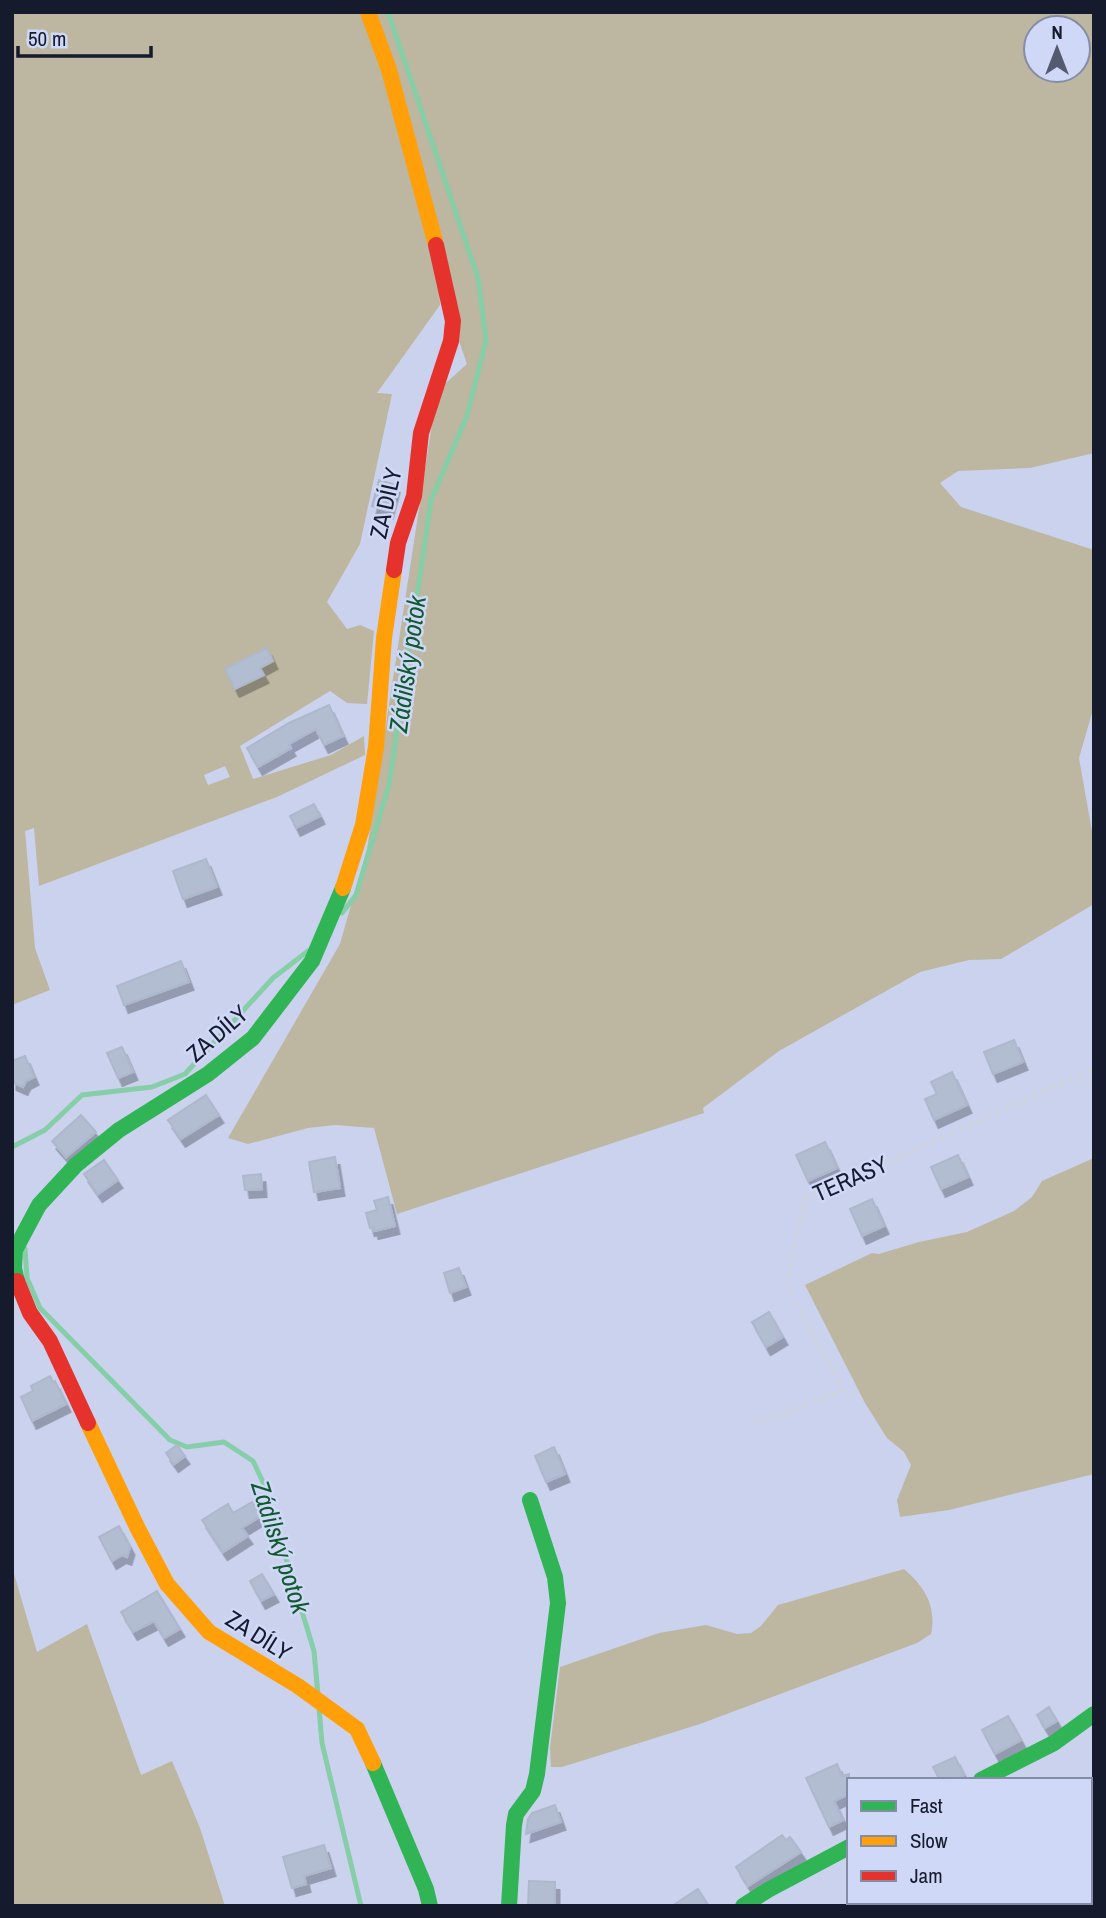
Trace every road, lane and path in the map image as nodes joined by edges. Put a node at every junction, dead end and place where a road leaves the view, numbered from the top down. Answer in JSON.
{"nodes":[{"id":1,"x":368,"y":12,"type":"edge"},
{"id":2,"x":1094,"y":1069,"type":"edge"},
{"id":3,"x":757,"y":1424,"type":"dead end"},
{"id":4,"x":530,"y":1500,"type":"dead end"},
{"id":5,"x":1094,"y":1714,"type":"edge"},
{"id":6,"x":985,"y":1778,"type":"edge"},
{"id":7,"x":847,"y":1848,"type":"edge"},
{"id":8,"x":430,"y":1906,"type":"edge"},
{"id":9,"x":509,"y":1906,"type":"edge"},
{"id":10,"x":743,"y":1906,"type":"edge"}],
"edges":[{"from":1,"to":8,"type":"street","name":"ZA DÍLY"},
{"from":2,"to":3,"type":"path","name":"TERASY"},
{"from":4,"to":9,"type":"street"},
{"from":5,"to":6,"type":"street"},
{"from":7,"to":10,"type":"street"}]}
